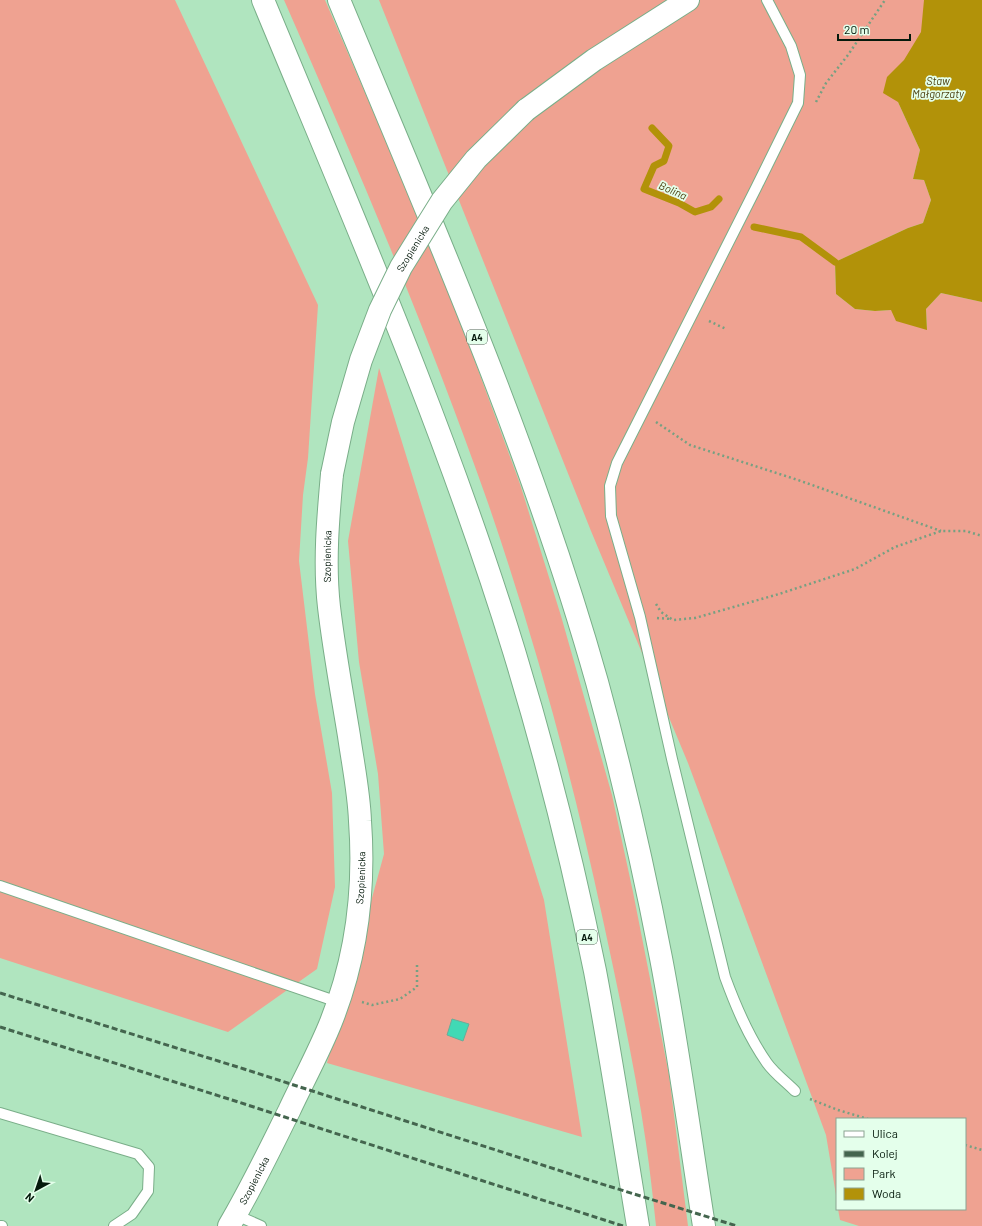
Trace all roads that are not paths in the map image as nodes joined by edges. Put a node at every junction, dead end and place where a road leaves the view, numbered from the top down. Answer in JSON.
{"nodes":[{"id":1,"x":263,"y":0,"type":"edge"},
{"id":2,"x":339,"y":0,"type":"edge"},
{"id":3,"x":688,"y":0,"type":"edge"},
{"id":4,"x":767,"y":0,"type":"edge"},
{"id":5,"x":0,"y":886,"type":"edge"},
{"id":6,"x":339,"y":999,"type":"junction"},
{"id":7,"x":795,"y":1091,"type":"road end"},
{"id":8,"x":0,"y":1113,"type":"edge"},
{"id":9,"x":232,"y":1220,"type":"edge"},
{"id":10,"x":114,"y":1226,"type":"edge"},
{"id":11,"x":261,"y":1226,"type":"edge"},
{"id":12,"x":638,"y":1226,"type":"edge"},
{"id":13,"x":704,"y":1226,"type":"edge"}],
"edges":[{"from":1,"to":12,"type":"main road","number":"A4"},
{"from":2,"to":13,"type":"main road","number":"A4"},
{"from":3,"to":6,"type":"main road","name":"Szopienicka","bridge":true},
{"from":4,"to":7,"type":"lane"},
{"from":5,"to":6,"type":"lane"},
{"from":6,"to":9,"type":"main road","name":"Szopienicka"},
{"from":8,"to":10,"type":"lane"},
{"from":9,"to":11,"type":"lane"}]}
